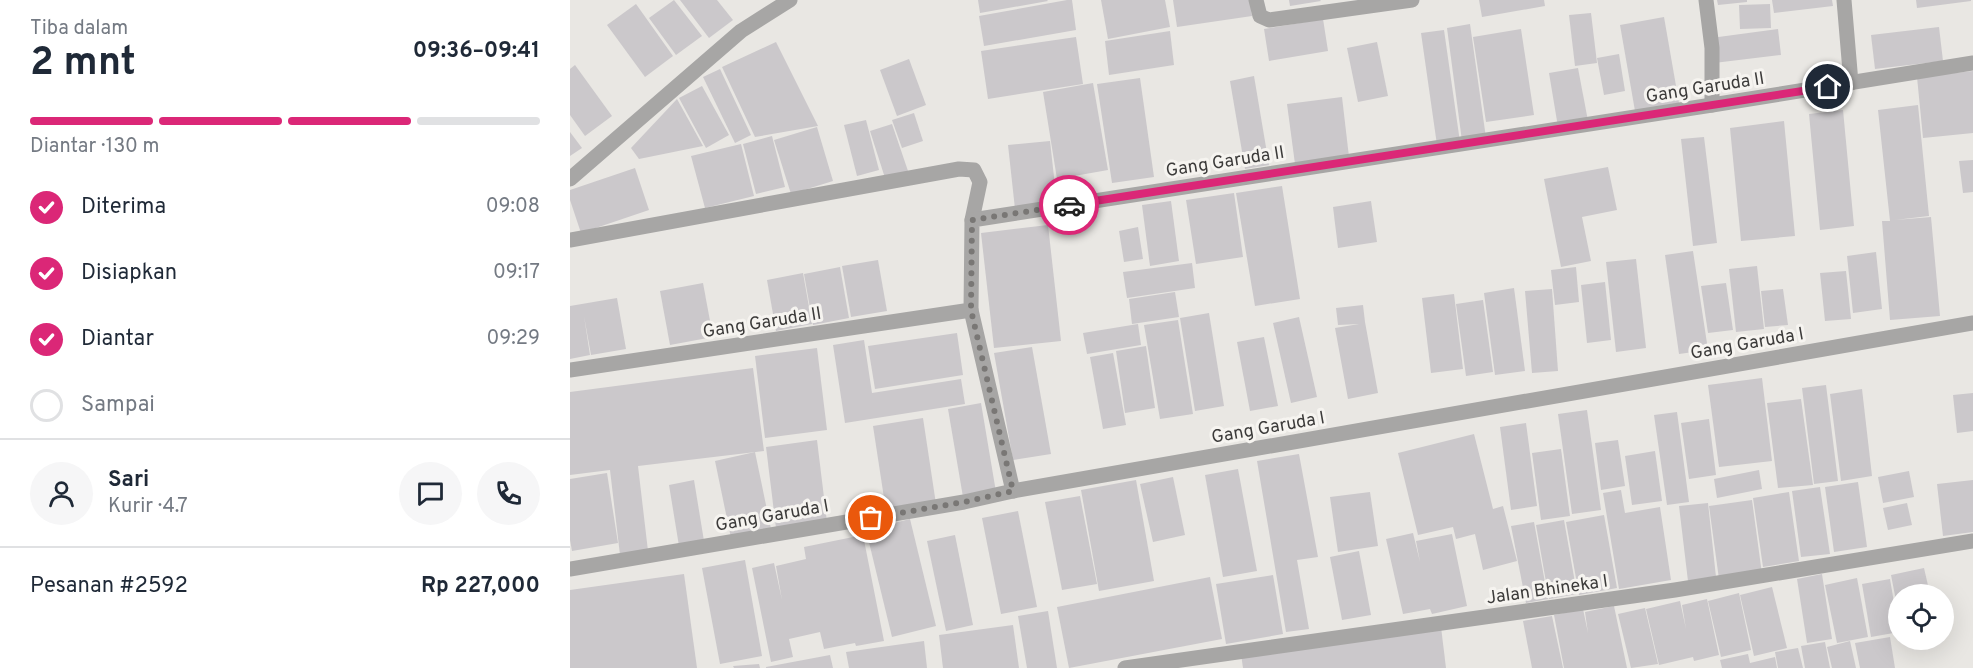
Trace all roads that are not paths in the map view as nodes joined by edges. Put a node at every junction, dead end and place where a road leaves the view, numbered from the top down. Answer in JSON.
{"nodes":[{"id":1,"x":790,"y":0,"type":"edge"},
{"id":2,"x":1256,"y":0,"type":"edge"},
{"id":3,"x":1412,"y":0,"type":"edge"},
{"id":4,"x":1706,"y":0,"type":"edge"},
{"id":5,"x":1844,"y":0,"type":"edge"},
{"id":6,"x":1973,"y":63,"type":"edge"},
{"id":7,"x":1851,"y":83,"type":"junction"},
{"id":8,"x":1712,"y":105,"type":"junction"},
{"id":9,"x":570,"y":179,"type":"edge"},
{"id":10,"x":972,"y":220,"type":"junction"},
{"id":11,"x":570,"y":240,"type":"edge"},
{"id":12,"x":971,"y":310,"type":"junction"},
{"id":13,"x":1973,"y":323,"type":"edge"},
{"id":14,"x":570,"y":370,"type":"edge"},
{"id":15,"x":1013,"y":491,"type":"junction"},
{"id":16,"x":1973,"y":541,"type":"edge"},
{"id":17,"x":570,"y":569,"type":"edge"},
{"id":18,"x":1125,"y":668,"type":"edge"}],
"edges":[{"from":1,"to":9,"type":"street"},
{"from":2,"to":3,"type":"street"},
{"from":4,"to":8,"type":"street"},
{"from":5,"to":7,"type":"street"},
{"from":6,"to":7,"type":"street","name":"Gang Garuda II"},
{"from":7,"to":8,"type":"street","name":"Gang Garuda II"},
{"from":8,"to":10,"type":"street","name":"Gang Garuda II"},
{"from":10,"to":11,"type":"street"},
{"from":10,"to":12,"type":"street"},
{"from":12,"to":14,"type":"street","name":"Gang Garuda II"},
{"from":12,"to":15,"type":"street"},
{"from":13,"to":15,"type":"street","name":"Gang Garuda I"},
{"from":15,"to":17,"type":"street","name":"Gang Garuda I"},
{"from":16,"to":18,"type":"street","name":"Jalan Bhineka I"}]}
